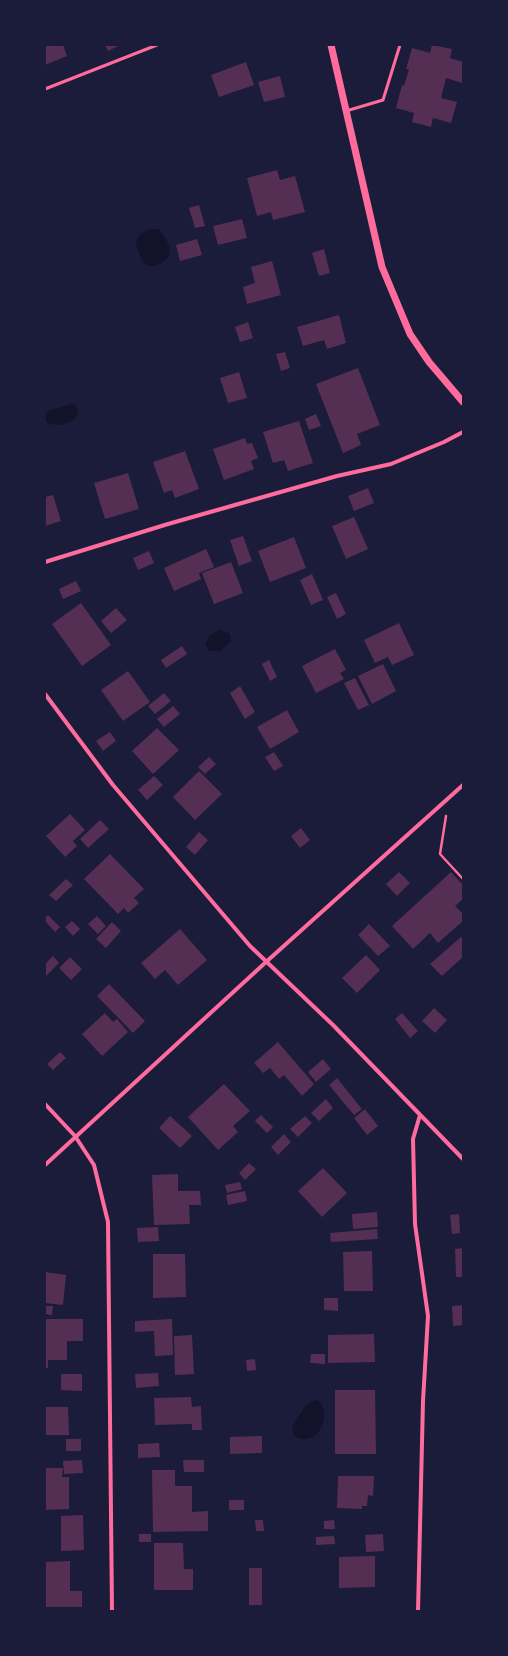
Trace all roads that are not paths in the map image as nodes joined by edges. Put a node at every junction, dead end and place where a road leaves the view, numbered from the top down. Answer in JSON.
{"nodes":[{"id":1,"x":157,"y":45,"type":"edge"},
{"id":2,"x":331,"y":45,"type":"edge"},
{"id":3,"x":400,"y":45,"type":"edge"},
{"id":4,"x":152,"y":46,"type":"edge"},
{"id":5,"x":45,"y":89,"type":"edge"},
{"id":6,"x":346,"y":111,"type":"junction"},
{"id":7,"x":463,"y":402,"type":"edge"},
{"id":8,"x":463,"y":432,"type":"edge"},
{"id":9,"x":45,"y":562,"type":"edge"},
{"id":10,"x":45,"y":694,"type":"edge"},
{"id":11,"x":463,"y":785,"type":"edge"},
{"id":12,"x":266,"y":962,"type":"junction"},
{"id":13,"x":45,"y":1104,"type":"edge"},
{"id":14,"x":420,"y":1115,"type":"junction"},
{"id":15,"x":75,"y":1136,"type":"junction"},
{"id":16,"x":463,"y":1159,"type":"edge"},
{"id":17,"x":45,"y":1165,"type":"edge"},
{"id":18,"x":112,"y":1611,"type":"edge"},
{"id":19,"x":418,"y":1611,"type":"edge"}],
"edges":[{"from":1,"to":4,"type":"lane"},
{"from":2,"to":6,"type":"street"},
{"from":3,"to":6,"type":"lane"},
{"from":4,"to":5,"type":"lane"},
{"from":6,"to":7,"type":"street"},
{"from":8,"to":9,"type":"street"},
{"from":10,"to":12,"type":"street"},
{"from":11,"to":12,"type":"street"},
{"from":12,"to":14,"type":"street"},
{"from":12,"to":15,"type":"street"},
{"from":13,"to":15,"type":"street"},
{"from":14,"to":16,"type":"street"},
{"from":14,"to":19,"type":"street"},
{"from":15,"to":17,"type":"street"},
{"from":15,"to":18,"type":"street"}]}
